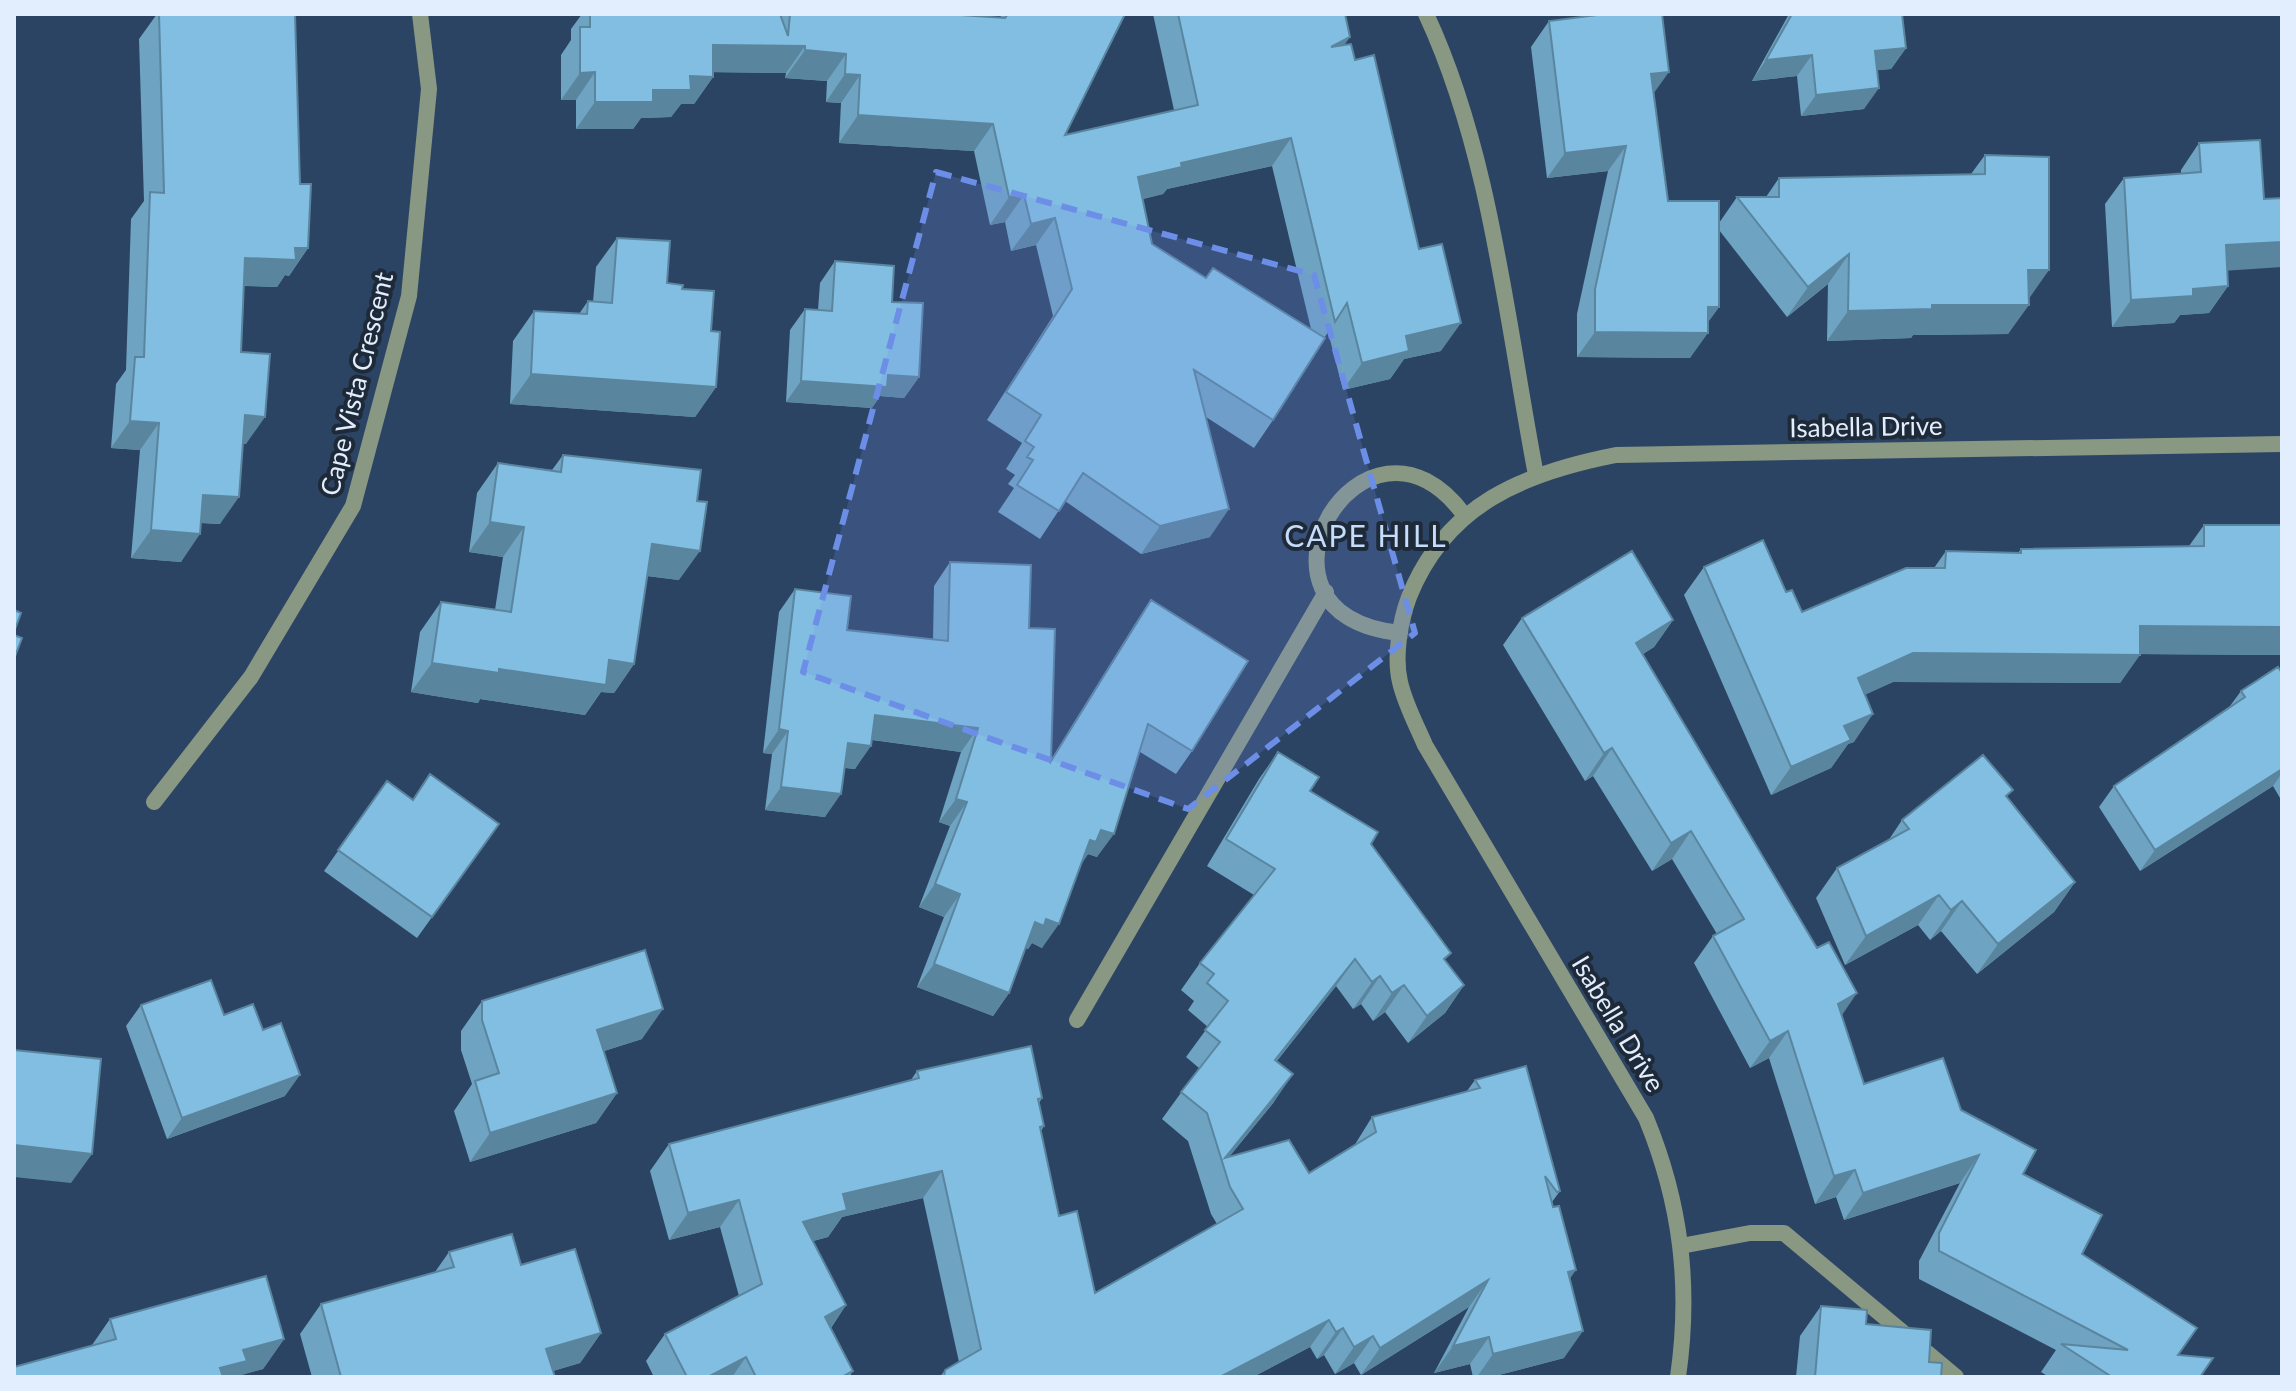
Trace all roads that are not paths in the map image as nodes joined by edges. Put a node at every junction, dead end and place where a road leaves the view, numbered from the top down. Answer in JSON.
{"nodes":[{"id":1,"x":420,"y":14,"type":"edge"},
{"id":2,"x":1426,"y":14,"type":"edge"},
{"id":3,"x":2282,"y":444,"type":"edge"},
{"id":4,"x":1536,"y":475,"type":"junction"},
{"id":5,"x":1465,"y":516,"type":"junction"},
{"id":6,"x":1326,"y":592,"type":"junction"},
{"id":7,"x":1400,"y":633,"type":"junction"},
{"id":8,"x":154,"y":802,"type":"dead end"},
{"id":9,"x":1077,"y":1020,"type":"dead end"},
{"id":10,"x":1681,"y":1246,"type":"junction"},
{"id":11,"x":1678,"y":1377,"type":"edge"},
{"id":12,"x":1956,"y":1377,"type":"edge"}],
"edges":[{"from":1,"to":8,"type":"street","name":"Cape Vista Crescent"},
{"from":2,"to":4,"type":"street"},
{"from":3,"to":4,"type":"street","name":"Isabella Drive"},
{"from":4,"to":5,"type":"street","name":"Isabella Drive"},
{"from":5,"to":6,"type":"street"},
{"from":5,"to":7,"type":"street","name":"Isabella Drive"},
{"from":6,"to":7,"type":"street"},
{"from":6,"to":9,"type":"street"},
{"from":7,"to":10,"type":"street","name":"Isabella Drive"},
{"from":10,"to":11,"type":"street","name":"Isabella Drive"},
{"from":10,"to":12,"type":"street"}]}
